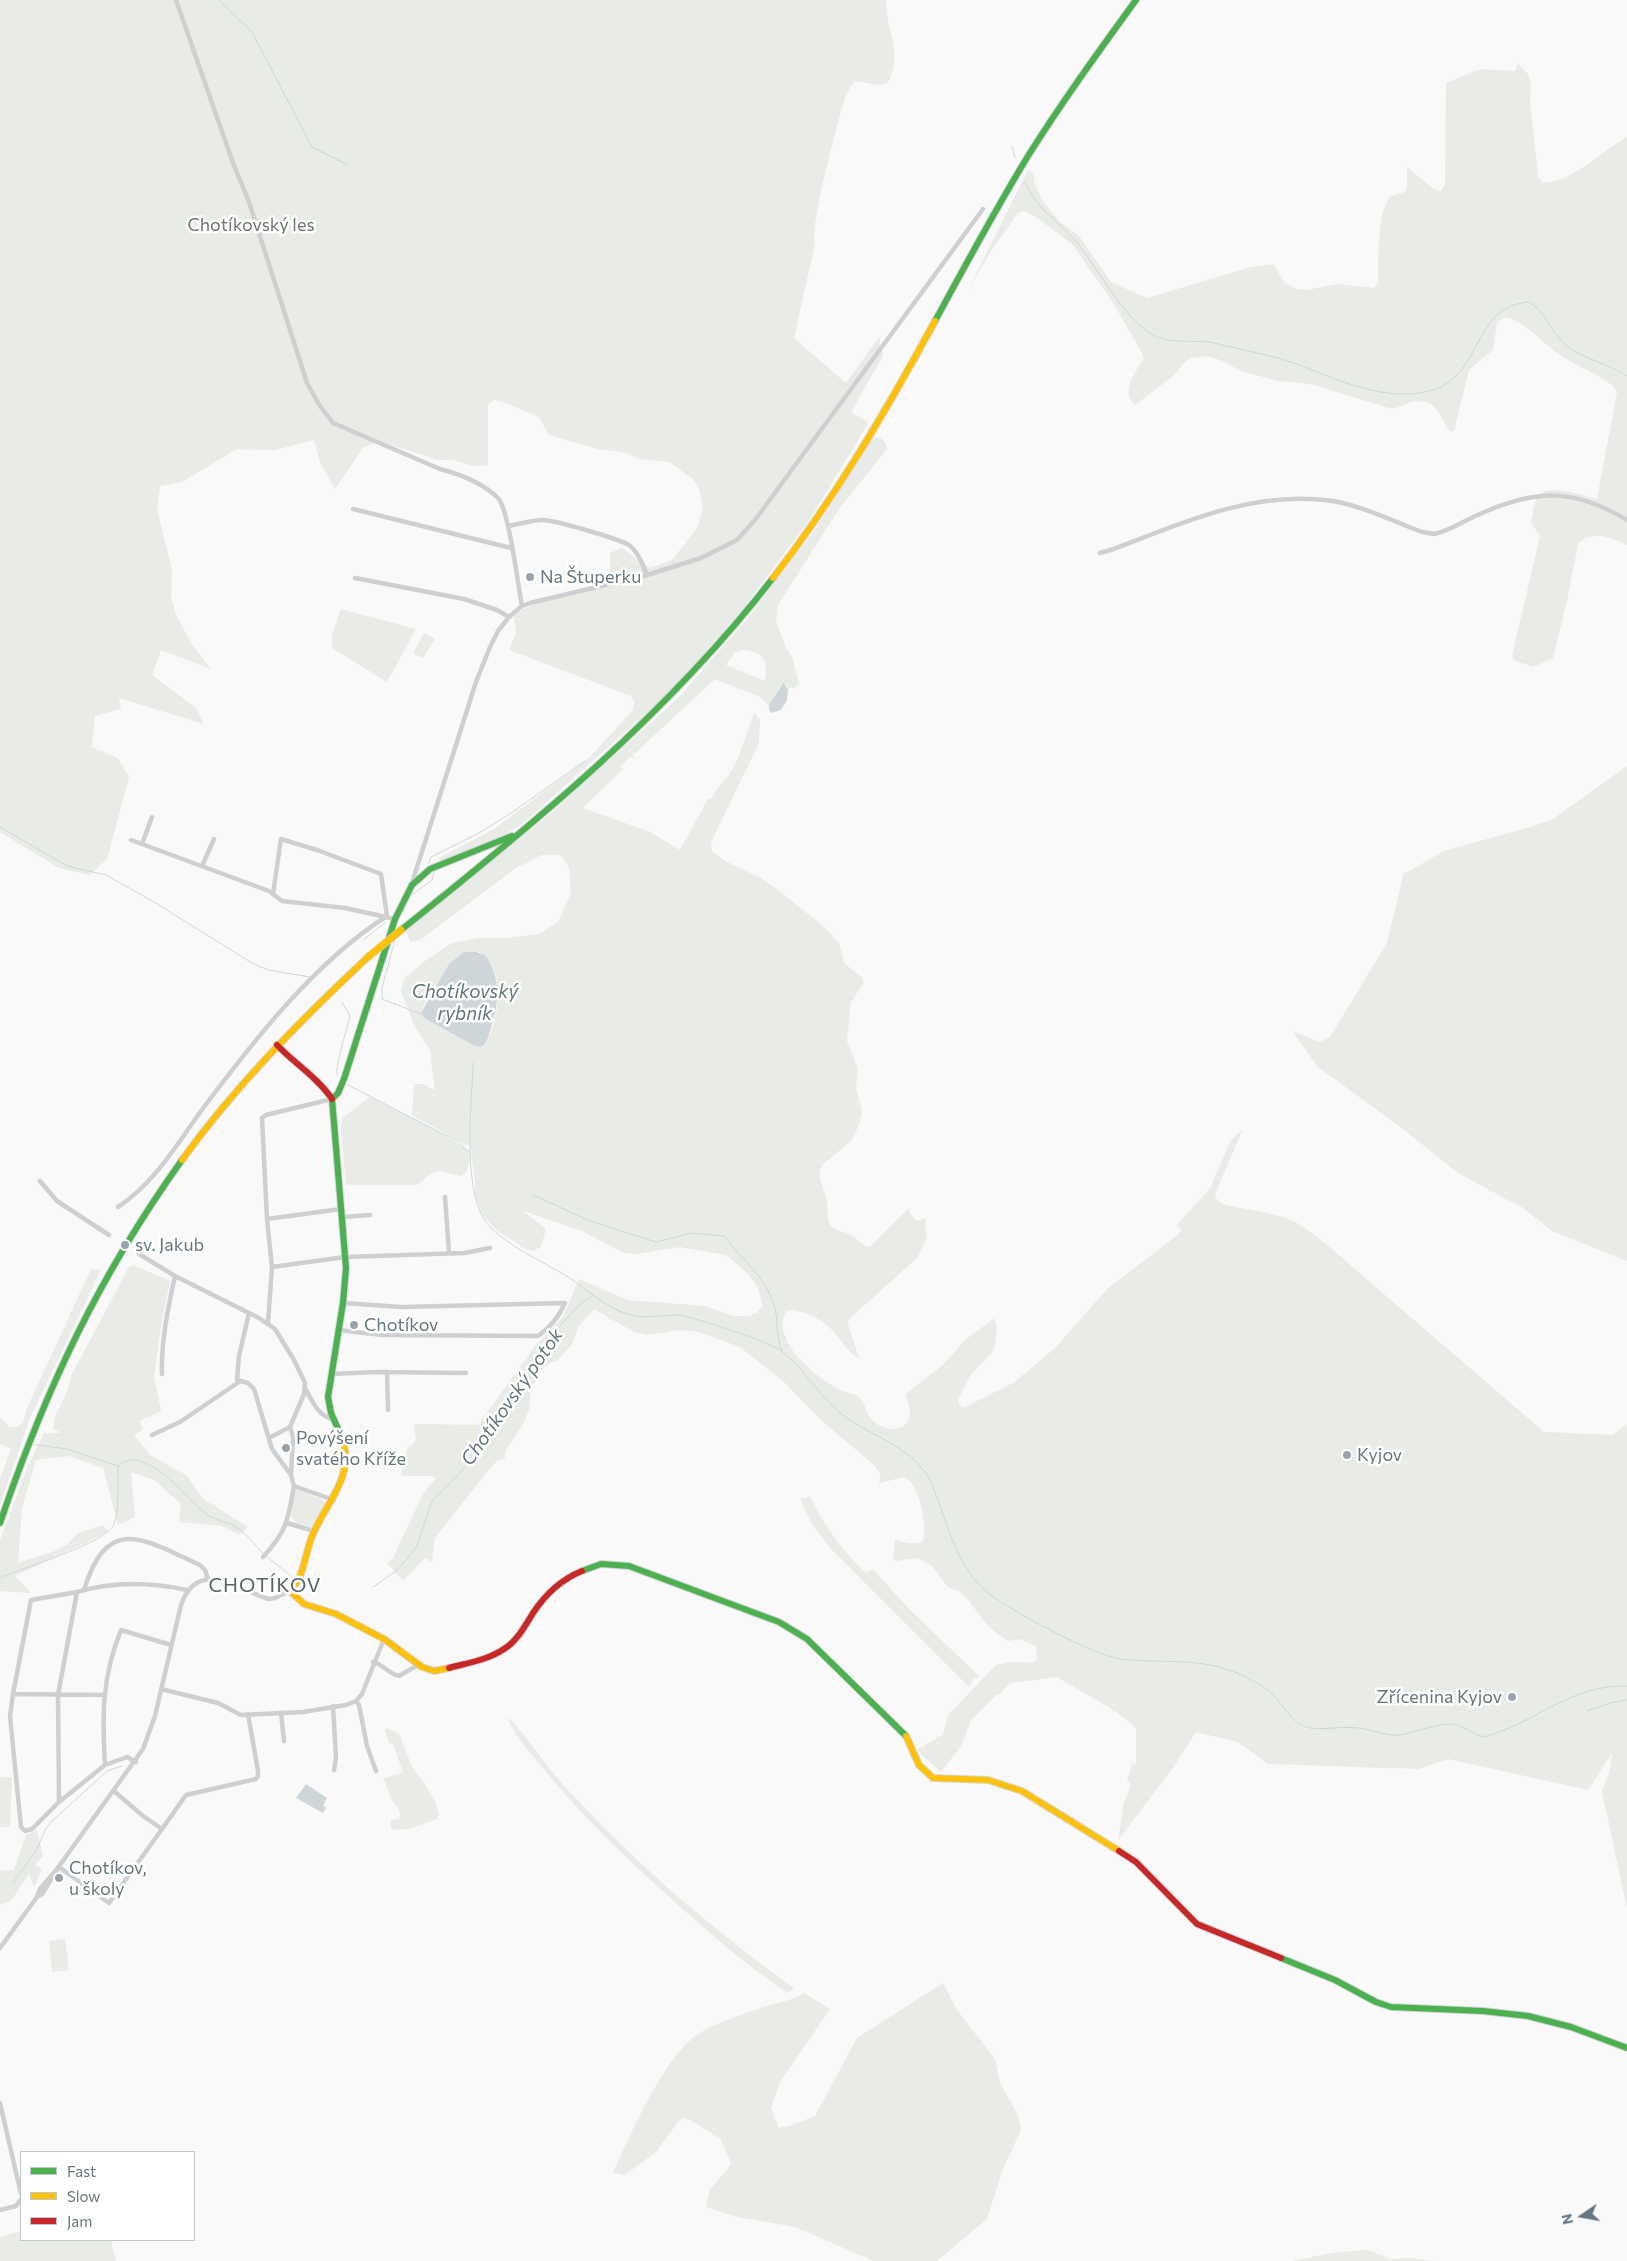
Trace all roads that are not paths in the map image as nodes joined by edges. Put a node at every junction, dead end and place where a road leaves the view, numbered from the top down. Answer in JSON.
{"nodes":[{"id":1,"x":176,"y":0,"type":"edge"},
{"id":2,"x":1136,"y":0,"type":"edge"},
{"id":3,"x":983,"y":209,"type":"dead end"},
{"id":4,"x":353,"y":509,"type":"dead end"},
{"id":5,"x":1627,"y":520,"type":"edge"},
{"id":6,"x":508,"y":526,"type":"junction"},
{"id":7,"x":511,"y":548,"type":"junction"},
{"id":8,"x":1100,"y":553,"type":"dead end"},
{"id":9,"x":647,"y":575,"type":"junction"},
{"id":10,"x":355,"y":578,"type":"dead end"},
{"id":11,"x":522,"y":606,"type":"junction"},
{"id":12,"x":509,"y":617,"type":"junction"},
{"id":13,"x":152,"y":817,"type":"dead end"},
{"id":14,"x":530,"y":826,"type":"junction"},
{"id":15,"x":214,"y":839,"type":"dead end"},
{"id":16,"x":131,"y":840,"type":"dead end"},
{"id":17,"x":142,"y":844,"type":"junction"},
{"id":18,"x":202,"y":866,"type":"junction"},
{"id":19,"x":412,"y":885,"type":"junction"},
{"id":20,"x":273,"y":894,"type":"junction"},
{"id":21,"x":387,"y":916,"type":"junction"},
{"id":22,"x":395,"y":919,"type":"junction"},
{"id":23,"x":277,"y":1045,"type":"junction"},
{"id":24,"x":332,"y":1099,"type":"junction"},
{"id":25,"x":40,"y":1182,"type":"dead end"},
{"id":26,"x":446,"y":1197,"type":"dead end"},
{"id":27,"x":118,"y":1206,"type":"dead end"},
{"id":28,"x":342,"y":1213,"type":"junction"},
{"id":29,"x":370,"y":1215,"type":"dead end"},
{"id":30,"x":267,"y":1219,"type":"junction"},
{"id":31,"x":109,"y":1235,"type":"dead end"},
{"id":32,"x":490,"y":1248,"type":"dead end"},
{"id":33,"x":449,"y":1253,"type":"junction"},
{"id":34,"x":139,"y":1254,"type":"dead end"},
{"id":35,"x":345,"y":1257,"type":"junction"},
{"id":36,"x":272,"y":1267,"type":"junction"},
{"id":37,"x":175,"y":1276,"type":"junction"},
{"id":38,"x":343,"y":1302,"type":"junction"},
{"id":39,"x":249,"y":1313,"type":"junction"},
{"id":40,"x":268,"y":1323,"type":"junction"},
{"id":41,"x":338,"y":1330,"type":"junction"},
{"id":42,"x":387,"y":1372,"type":"junction"},
{"id":43,"x":466,"y":1373,"type":"dead end"},
{"id":44,"x":162,"y":1374,"type":"dead end"},
{"id":45,"x":331,"y":1374,"type":"junction"},
{"id":46,"x":239,"y":1382,"type":"junction"},
{"id":47,"x":305,"y":1388,"type":"junction"},
{"id":48,"x":388,"y":1410,"type":"dead end"},
{"id":49,"x":332,"y":1419,"type":"junction"},
{"id":50,"x":290,"y":1428,"type":"junction"},
{"id":51,"x":152,"y":1435,"type":"dead end"},
{"id":52,"x":269,"y":1438,"type":"junction"},
{"id":53,"x":291,"y":1475,"type":"junction"},
{"id":54,"x":294,"y":1486,"type":"junction"},
{"id":55,"x":334,"y":1500,"type":"junction"},
{"id":56,"x":0,"y":1523,"type":"edge"},
{"id":57,"x":287,"y":1523,"type":"junction"},
{"id":58,"x":314,"y":1531,"type":"junction"},
{"id":59,"x":264,"y":1556,"type":"dead end"},
{"id":60,"x":208,"y":1579,"type":"junction"},
{"id":61,"x":292,"y":1588,"type":"junction"},
{"id":62,"x":84,"y":1590,"type":"junction"},
{"id":63,"x":187,"y":1590,"type":"junction"},
{"id":64,"x":77,"y":1592,"type":"junction"},
{"id":65,"x":384,"y":1639,"type":"junction"},
{"id":66,"x":171,"y":1645,"type":"junction"},
{"id":67,"x":373,"y":1662,"type":"junction"},
{"id":68,"x":418,"y":1665,"type":"junction"},
{"id":69,"x":161,"y":1689,"type":"junction"},
{"id":70,"x":13,"y":1694,"type":"junction"},
{"id":71,"x":58,"y":1695,"type":"junction"},
{"id":72,"x":105,"y":1695,"type":"junction"},
{"id":73,"x":356,"y":1701,"type":"junction"},
{"id":74,"x":333,"y":1706,"type":"junction"},
{"id":75,"x":281,"y":1713,"type":"junction"},
{"id":76,"x":248,"y":1714,"type":"junction"},
{"id":77,"x":284,"y":1741,"type":"dead end"},
{"id":78,"x":136,"y":1762,"type":"junction"},
{"id":79,"x":105,"y":1765,"type":"junction"},
{"id":80,"x":334,"y":1770,"type":"dead end"},
{"id":81,"x":376,"y":1771,"type":"dead end"},
{"id":82,"x":114,"y":1791,"type":"junction"},
{"id":83,"x":59,"y":1802,"type":"junction"},
{"id":84,"x":162,"y":1828,"type":"junction"},
{"id":85,"x":58,"y":1868,"type":"junction"},
{"id":86,"x":0,"y":1948,"type":"edge"},
{"id":87,"x":1627,"y":2048,"type":"edge"},
{"id":88,"x":0,"y":2103,"type":"edge"},
{"id":89,"x":20,"y":2190,"type":"edge"},
{"id":90,"x":20,"y":2200,"type":"edge"},
{"id":91,"x":0,"y":2210,"type":"edge"}],
"edges":[{"from":1,"to":6,"type":"street"},
{"from":2,"to":14,"type":"street"},
{"from":3,"to":9,"type":"street"},
{"from":4,"to":7,"type":"street"},
{"from":5,"to":8,"type":"street"},
{"from":6,"to":7,"type":"street"},
{"from":6,"to":9,"type":"street"},
{"from":7,"to":11,"type":"street"},
{"from":9,"to":11,"type":"street"},
{"from":10,"to":12,"type":"street"},
{"from":11,"to":12,"type":"street"},
{"from":12,"to":19,"type":"street"},
{"from":13,"to":17,"type":"street"},
{"from":14,"to":19,"type":"street"},
{"from":14,"to":23,"type":"street","bridge":true},
{"from":15,"to":18,"type":"street"},
{"from":16,"to":17,"type":"street"},
{"from":17,"to":18,"type":"street"},
{"from":18,"to":20,"type":"street"},
{"from":19,"to":22,"type":"street"},
{"from":20,"to":21,"type":"street"},
{"from":20,"to":21,"type":"street"},
{"from":21,"to":22,"type":"street"},
{"from":21,"to":27,"type":"street"},
{"from":22,"to":24,"type":"street"},
{"from":23,"to":24,"type":"street"},
{"from":23,"to":56,"type":"street"},
{"from":24,"to":28,"type":"street"},
{"from":24,"to":30,"type":"street"},
{"from":25,"to":31,"type":"street"},
{"from":26,"to":33,"type":"street"},
{"from":28,"to":29,"type":"street"},
{"from":28,"to":30,"type":"street"},
{"from":28,"to":35,"type":"street"},
{"from":30,"to":36,"type":"street"},
{"from":32,"to":33,"type":"street"},
{"from":33,"to":35,"type":"street"},
{"from":34,"to":37,"type":"street"},
{"from":35,"to":36,"type":"street"},
{"from":35,"to":38,"type":"street"},
{"from":36,"to":40,"type":"street"},
{"from":37,"to":39,"type":"street"},
{"from":37,"to":44,"type":"street"},
{"from":38,"to":41,"type":"street"},
{"from":38,"to":41,"type":"street"},
{"from":39,"to":40,"type":"street"},
{"from":39,"to":46,"type":"street"},
{"from":40,"to":47,"type":"street"},
{"from":41,"to":45,"type":"street"},
{"from":42,"to":43,"type":"street"},
{"from":42,"to":45,"type":"street"},
{"from":42,"to":48,"type":"street"},
{"from":45,"to":49,"type":"street"},
{"from":46,"to":51,"type":"street"},
{"from":46,"to":52,"type":"street"},
{"from":47,"to":49,"type":"street"},
{"from":47,"to":50,"type":"street"},
{"from":49,"to":55,"type":"street"},
{"from":50,"to":52,"type":"street"},
{"from":50,"to":53,"type":"street"},
{"from":52,"to":53,"type":"street"},
{"from":53,"to":54,"type":"street"},
{"from":54,"to":55,"type":"street"},
{"from":54,"to":57,"type":"street"},
{"from":55,"to":58,"type":"street"},
{"from":57,"to":58,"type":"street"},
{"from":57,"to":59,"type":"street"},
{"from":58,"to":61,"type":"street"},
{"from":60,"to":61,"type":"street"},
{"from":60,"to":62,"type":"street"},
{"from":60,"to":63,"type":"street"},
{"from":61,"to":65,"type":"street"},
{"from":62,"to":63,"type":"street"},
{"from":62,"to":64,"type":"street"},
{"from":63,"to":66,"type":"street"},
{"from":64,"to":70,"type":"street"},
{"from":64,"to":71,"type":"street"},
{"from":65,"to":67,"type":"street"},
{"from":65,"to":68,"type":"street"},
{"from":66,"to":69,"type":"street"},
{"from":66,"to":72,"type":"street"},
{"from":67,"to":68,"type":"street"},
{"from":67,"to":73,"type":"street"},
{"from":68,"to":87,"type":"street"},
{"from":69,"to":76,"type":"street"},
{"from":69,"to":78,"type":"street"},
{"from":70,"to":71,"type":"street"},
{"from":70,"to":83,"type":"street"},
{"from":71,"to":72,"type":"street"},
{"from":71,"to":83,"type":"street"},
{"from":72,"to":79,"type":"street"},
{"from":73,"to":74,"type":"street"},
{"from":73,"to":81,"type":"street"},
{"from":74,"to":75,"type":"street"},
{"from":74,"to":80,"type":"street"},
{"from":75,"to":76,"type":"street"},
{"from":75,"to":77,"type":"street"},
{"from":76,"to":84,"type":"street"},
{"from":78,"to":79,"type":"street"},
{"from":78,"to":82,"type":"street"},
{"from":79,"to":83,"type":"street"},
{"from":82,"to":84,"type":"street"},
{"from":82,"to":85,"type":"street"},
{"from":84,"to":85,"type":"street"},
{"from":85,"to":86,"type":"street"},
{"from":88,"to":89,"type":"street"},
{"from":90,"to":91,"type":"street"}]}
